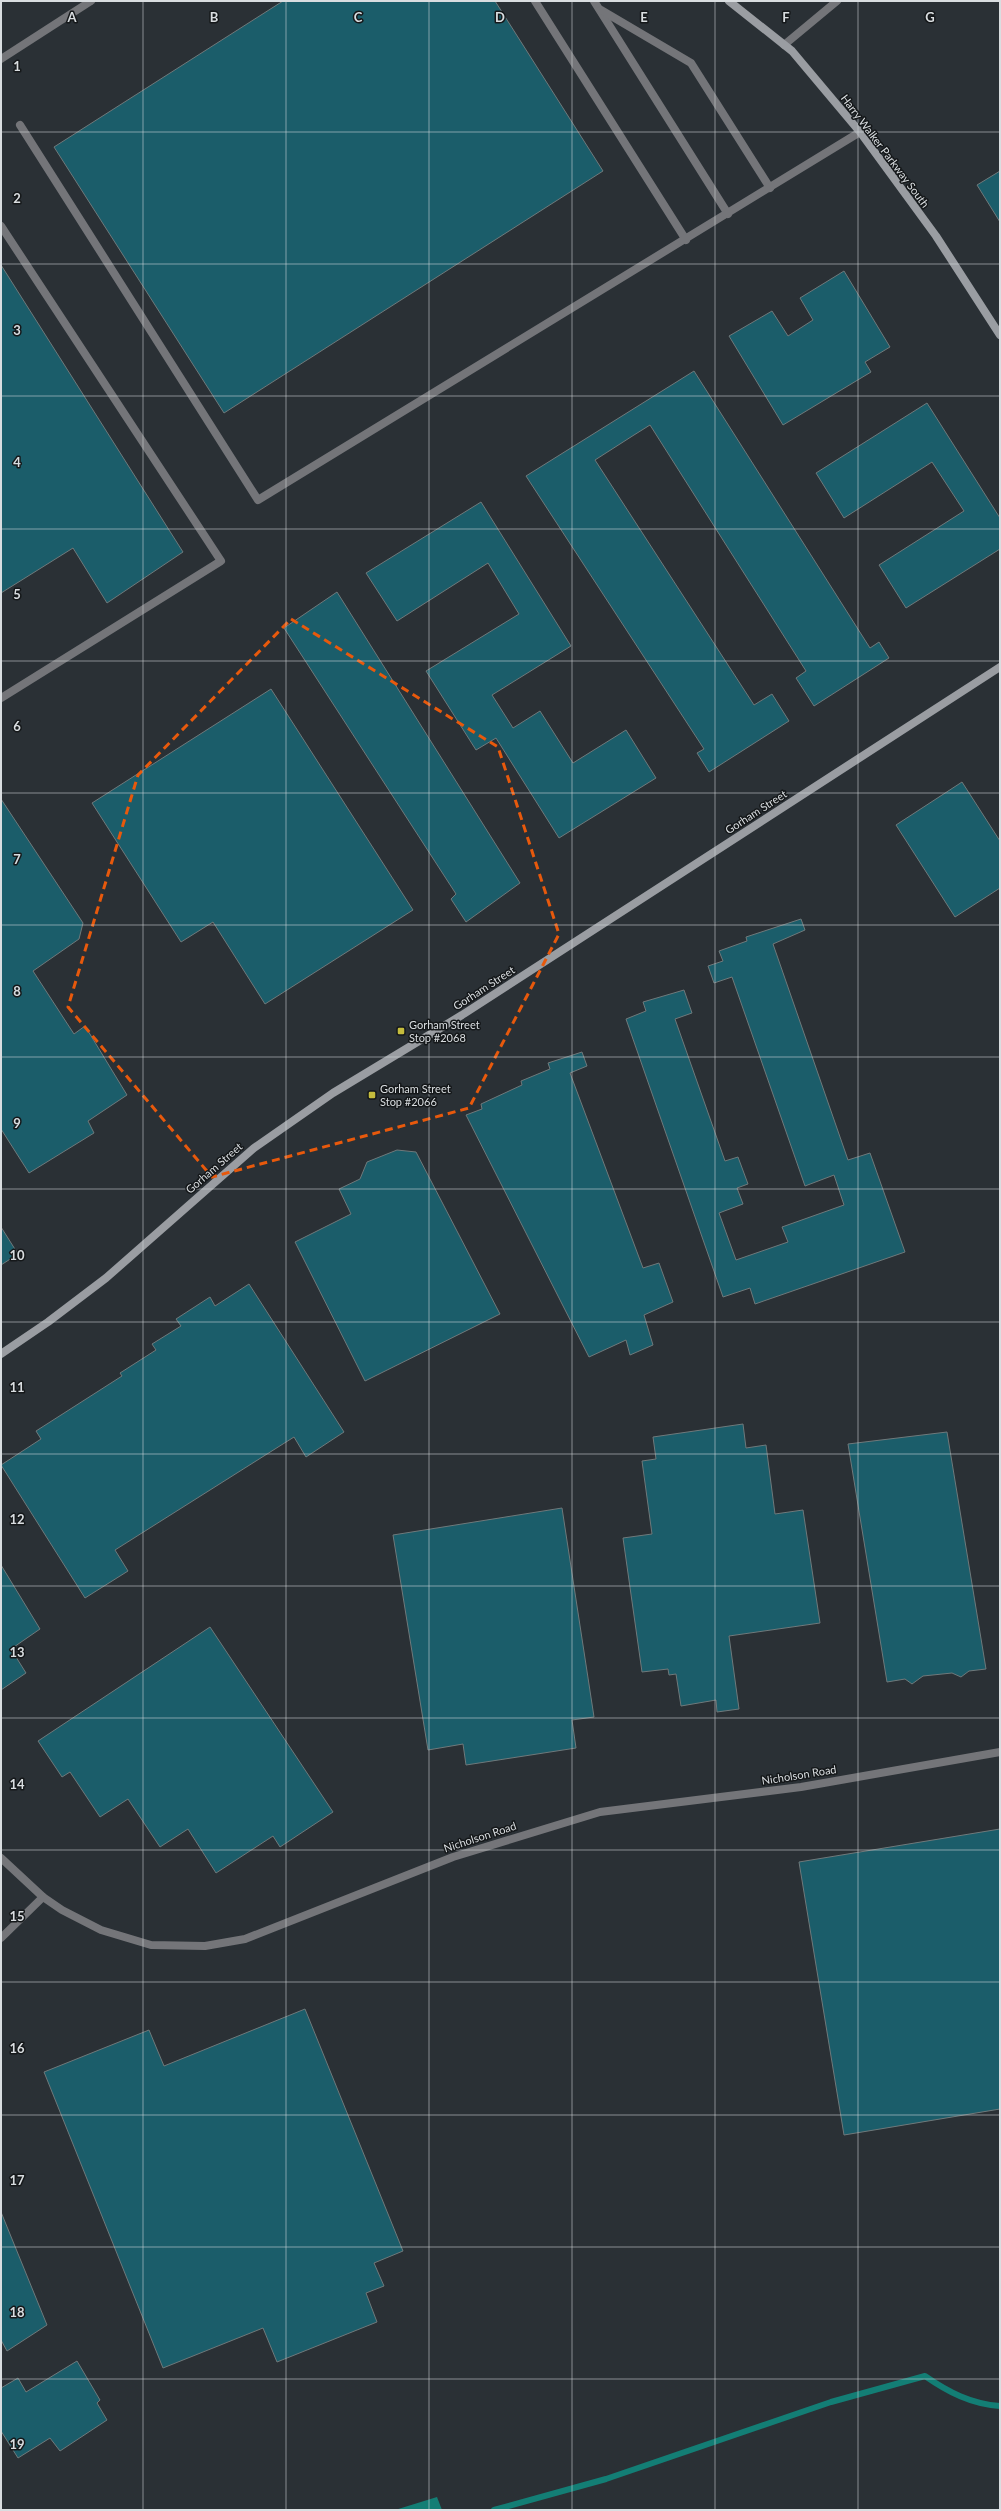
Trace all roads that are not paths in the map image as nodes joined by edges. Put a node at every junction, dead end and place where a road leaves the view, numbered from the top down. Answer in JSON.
{"nodes":[{"id":1,"x":91,"y":1,"type":"edge"},
{"id":2,"x":535,"y":1,"type":"edge"},
{"id":3,"x":594,"y":1,"type":"edge"},
{"id":4,"x":729,"y":1,"type":"edge"},
{"id":5,"x":837,"y":1,"type":"edge"},
{"id":6,"x":601,"y":10,"type":"junction"},
{"id":7,"x":784,"y":45,"type":"junction"},
{"id":8,"x":1,"y":59,"type":"edge"},
{"id":9,"x":20,"y":125,"type":"dead end"},
{"id":10,"x":860,"y":132,"type":"junction"},
{"id":11,"x":770,"y":188,"type":"junction"},
{"id":12,"x":728,"y":214,"type":"junction"},
{"id":13,"x":1,"y":226,"type":"edge"},
{"id":14,"x":686,"y":240,"type":"junction"},
{"id":15,"x":1000,"y":335,"type":"edge"},
{"id":16,"x":1000,"y":667,"type":"edge"},
{"id":17,"x":1,"y":698,"type":"edge"},
{"id":18,"x":1,"y":1354,"type":"edge"},
{"id":19,"x":1000,"y":1752,"type":"edge"},
{"id":20,"x":1,"y":1858,"type":"edge"},
{"id":21,"x":43,"y":1897,"type":"junction"},
{"id":22,"x":1,"y":1938,"type":"edge"}],
"edges":[{"from":1,"to":8,"type":"street"},
{"from":2,"to":14,"type":"street"},
{"from":3,"to":6,"type":"street"},
{"from":4,"to":7,"type":"street","name":"Harry Walker Parkway South"},
{"from":5,"to":7,"type":"street"},
{"from":6,"to":11,"type":"street"},
{"from":6,"to":12,"type":"street"},
{"from":7,"to":10,"type":"street","name":"Harry Walker Parkway South"},
{"from":9,"to":14,"type":"street"},
{"from":10,"to":11,"type":"street"},
{"from":10,"to":15,"type":"street","name":"Harry Walker Parkway South"},
{"from":11,"to":12,"type":"street"},
{"from":12,"to":14,"type":"street"},
{"from":13,"to":17,"type":"street"},
{"from":16,"to":18,"type":"street","name":"Gorham Street"},
{"from":19,"to":21,"type":"street","name":"Nicholson Road"},
{"from":20,"to":21,"type":"street","name":"Nicholson Road"},
{"from":21,"to":22,"type":"street"}]}
